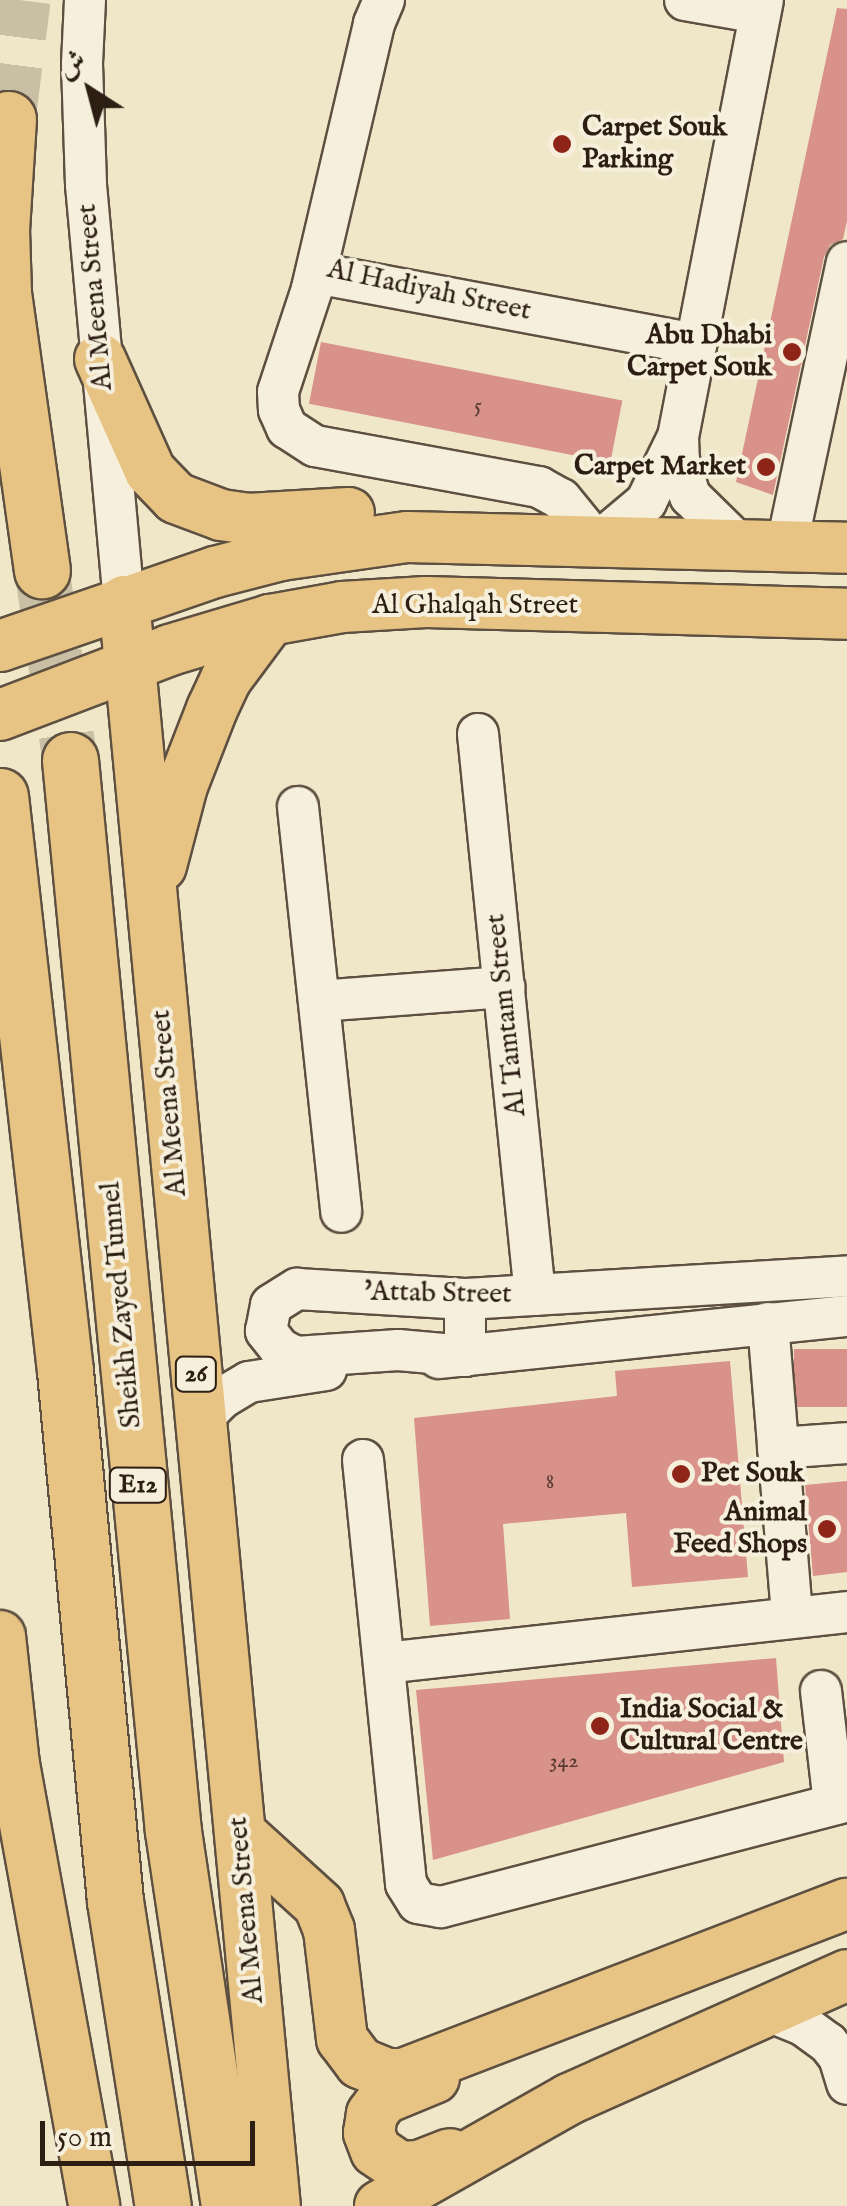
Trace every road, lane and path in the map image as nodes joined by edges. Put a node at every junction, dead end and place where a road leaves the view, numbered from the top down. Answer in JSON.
{"nodes":[{"id":1,"x":85,"y":0,"type":"edge"},
{"id":2,"x":108,"y":0,"type":"edge"},
{"id":3,"x":384,"y":0,"type":"edge"},
{"id":4,"x":685,"y":0,"type":"edge"},
{"id":5,"x":761,"y":7,"type":"edge"},
{"id":6,"x":8,"y":119,"type":"dead end"},
{"id":7,"x":86,"y":184,"type":"junction"},
{"id":8,"x":847,"y":262,"type":"edge"},
{"id":9,"x":316,"y":273,"type":"junction"},
{"id":10,"x":696,"y":344,"type":"junction"},
{"id":11,"x":100,"y":359,"type":"junction"},
{"id":12,"x":678,"y":437,"type":"junction"},
{"id":13,"x":407,"y":537,"type":"junction"},
{"id":14,"x":737,"y":542,"type":"junction"},
{"id":15,"x":597,"y":543,"type":"junction"},
{"id":16,"x":788,"y":544,"type":"junction"},
{"id":17,"x":847,"y":548,"type":"edge"},
{"id":18,"x":42,"y":570,"type":"tunnel mouth"},
{"id":19,"x":143,"y":594,"type":"junction"},
{"id":20,"x":847,"y":614,"type":"edge"},
{"id":21,"x":270,"y":620,"type":"junction"},
{"id":22,"x":0,"y":646,"type":"edge"},
{"id":23,"x":150,"y":658,"type":"junction"},
{"id":24,"x":0,"y":715,"type":"edge"},
{"id":25,"x":478,"y":734,"type":"dead end"},
{"id":26,"x":70,"y":760,"type":"tunnel mouth"},
{"id":27,"x":0,"y":796,"type":"edge"},
{"id":28,"x":298,"y":807,"type":"dead end"},
{"id":29,"x":153,"y":916,"type":"junction"},
{"id":30,"x":504,"y":987,"type":"junction"},
{"id":31,"x":319,"y":1001,"type":"junction"},
{"id":32,"x":341,"y":1212,"type":"dead end"},
{"id":33,"x":847,"y":1276,"type":"edge"},
{"id":34,"x":535,"y":1295,"type":"junction"},
{"id":35,"x":465,"y":1299,"type":"junction"},
{"id":36,"x":847,"y":1316,"type":"edge"},
{"id":37,"x":768,"y":1323,"type":"junction"},
{"id":38,"x":464,"y":1356,"type":"junction"},
{"id":39,"x":200,"y":1420,"type":"junction"},
{"id":40,"x":847,"y":1442,"type":"edge"},
{"id":41,"x":778,"y":1448,"type":"junction"},
{"id":42,"x":363,"y":1460,"type":"dead end"},
{"id":43,"x":847,"y":1612,"type":"edge"},
{"id":44,"x":792,"y":1616,"type":"junction"},
{"id":45,"x":0,"y":1636,"type":"edge"},
{"id":46,"x":386,"y":1663,"type":"junction"},
{"id":47,"x":821,"y":1691,"type":"dead end"},
{"id":48,"x":5,"y":1739,"type":"edge"},
{"id":49,"x":841,"y":1803,"type":"edge"},
{"id":50,"x":240,"y":1833,"type":"junction"},
{"id":51,"x":847,"y":1904,"type":"edge"},
{"id":52,"x":847,"y":1975,"type":"edge"},
{"id":53,"x":768,"y":2012,"type":"junction"},
{"id":54,"x":491,"y":2040,"type":"junction"},
{"id":55,"x":844,"y":2053,"type":"edge"},
{"id":56,"x":504,"y":2134,"type":"junction"},
{"id":57,"x":94,"y":2206,"type":"edge"},
{"id":58,"x":163,"y":2206,"type":"edge"},
{"id":59,"x":230,"y":2206,"type":"edge"},
{"id":60,"x":275,"y":2206,"type":"edge"},
{"id":61,"x":380,"y":2206,"type":"edge"}],
"edges":[{"from":1,"to":7,"type":"street","name":"Al Meena Street"},
{"from":2,"to":7,"type":"street"},
{"from":3,"to":9,"type":"street","name":"Al Hadiyah Street"},
{"from":4,"to":5,"type":"street"},
{"from":5,"to":10,"type":"street"},
{"from":6,"to":18,"type":"highway"},
{"from":7,"to":11,"type":"street","name":"Al Meena Street"},
{"from":8,"to":16,"type":"street"},
{"from":9,"to":10,"type":"street","name":"Al Hadiyah Street"},
{"from":9,"to":15,"type":"street"},
{"from":10,"to":12,"type":"street"},
{"from":11,"to":13,"type":"main road"},
{"from":11,"to":19,"type":"street","name":"Al Meena Street"},
{"from":12,"to":14,"type":"street"},
{"from":12,"to":15,"type":"street"},
{"from":13,"to":15,"type":"main road"},
{"from":13,"to":19,"type":"main road"},
{"from":14,"to":15,"type":"main road"},
{"from":14,"to":16,"type":"main road"},
{"from":16,"to":17,"type":"main road"},
{"from":19,"to":22,"type":"main road"},
{"from":19,"to":23,"type":"main road","name":"Al Meena Street"},
{"from":20,"to":21,"type":"main road","name":"Al Ghalqah Street"},
{"from":21,"to":23,"type":"main road","name":"Al Ghalqah Street"},
{"from":21,"to":29,"type":"main road"},
{"from":23,"to":24,"type":"main road","name":"Al Ghalqah Street"},
{"from":23,"to":29,"type":"main road","name":"Al Meena Street","number":"26"},
{"from":25,"to":30,"type":"street","name":"Al Tamtam Street"},
{"from":26,"to":59,"type":"highway","name":"Sheikh Zayed Tunnel","number":"E12"},
{"from":27,"to":58,"type":"highway","number":"E12"},
{"from":28,"to":31,"type":"street"},
{"from":29,"to":39,"type":"main road","name":"Al Meena Street","number":"26"},
{"from":30,"to":31,"type":"street"},
{"from":30,"to":34,"type":"street","name":"Al Tamtam Street"},
{"from":31,"to":32,"type":"street"},
{"from":33,"to":34,"type":"street","name":"'Attab Street"},
{"from":34,"to":35,"type":"street","name":"'Attab Street"},
{"from":35,"to":38,"type":"street"},
{"from":35,"to":38,"type":"street","name":"'Attab Street"},
{"from":36,"to":37,"type":"street","name":"'Attab Street"},
{"from":37,"to":38,"type":"street","name":"'Attab Street"},
{"from":37,"to":41,"type":"street"},
{"from":38,"to":39,"type":"street","name":"'Attab Street"},
{"from":39,"to":50,"type":"main road","name":"Al Meena Street","number":"26"},
{"from":40,"to":41,"type":"street"},
{"from":41,"to":44,"type":"street"},
{"from":42,"to":46,"type":"street"},
{"from":43,"to":44,"type":"street"},
{"from":44,"to":46,"type":"street"},
{"from":45,"to":48,"type":"main road"},
{"from":46,"to":49,"type":"street"},
{"from":47,"to":49,"type":"street"},
{"from":48,"to":57,"type":"main road"},
{"from":50,"to":54,"type":"main road"},
{"from":50,"to":60,"type":"main road","name":"Al Meena Street","number":"26"},
{"from":51,"to":54,"type":"main road"},
{"from":52,"to":53,"type":"main road"},
{"from":53,"to":55,"type":"street"},
{"from":53,"to":56,"type":"main road"},
{"from":54,"to":56,"type":"main road"},
{"from":56,"to":61,"type":"main road"}]}
